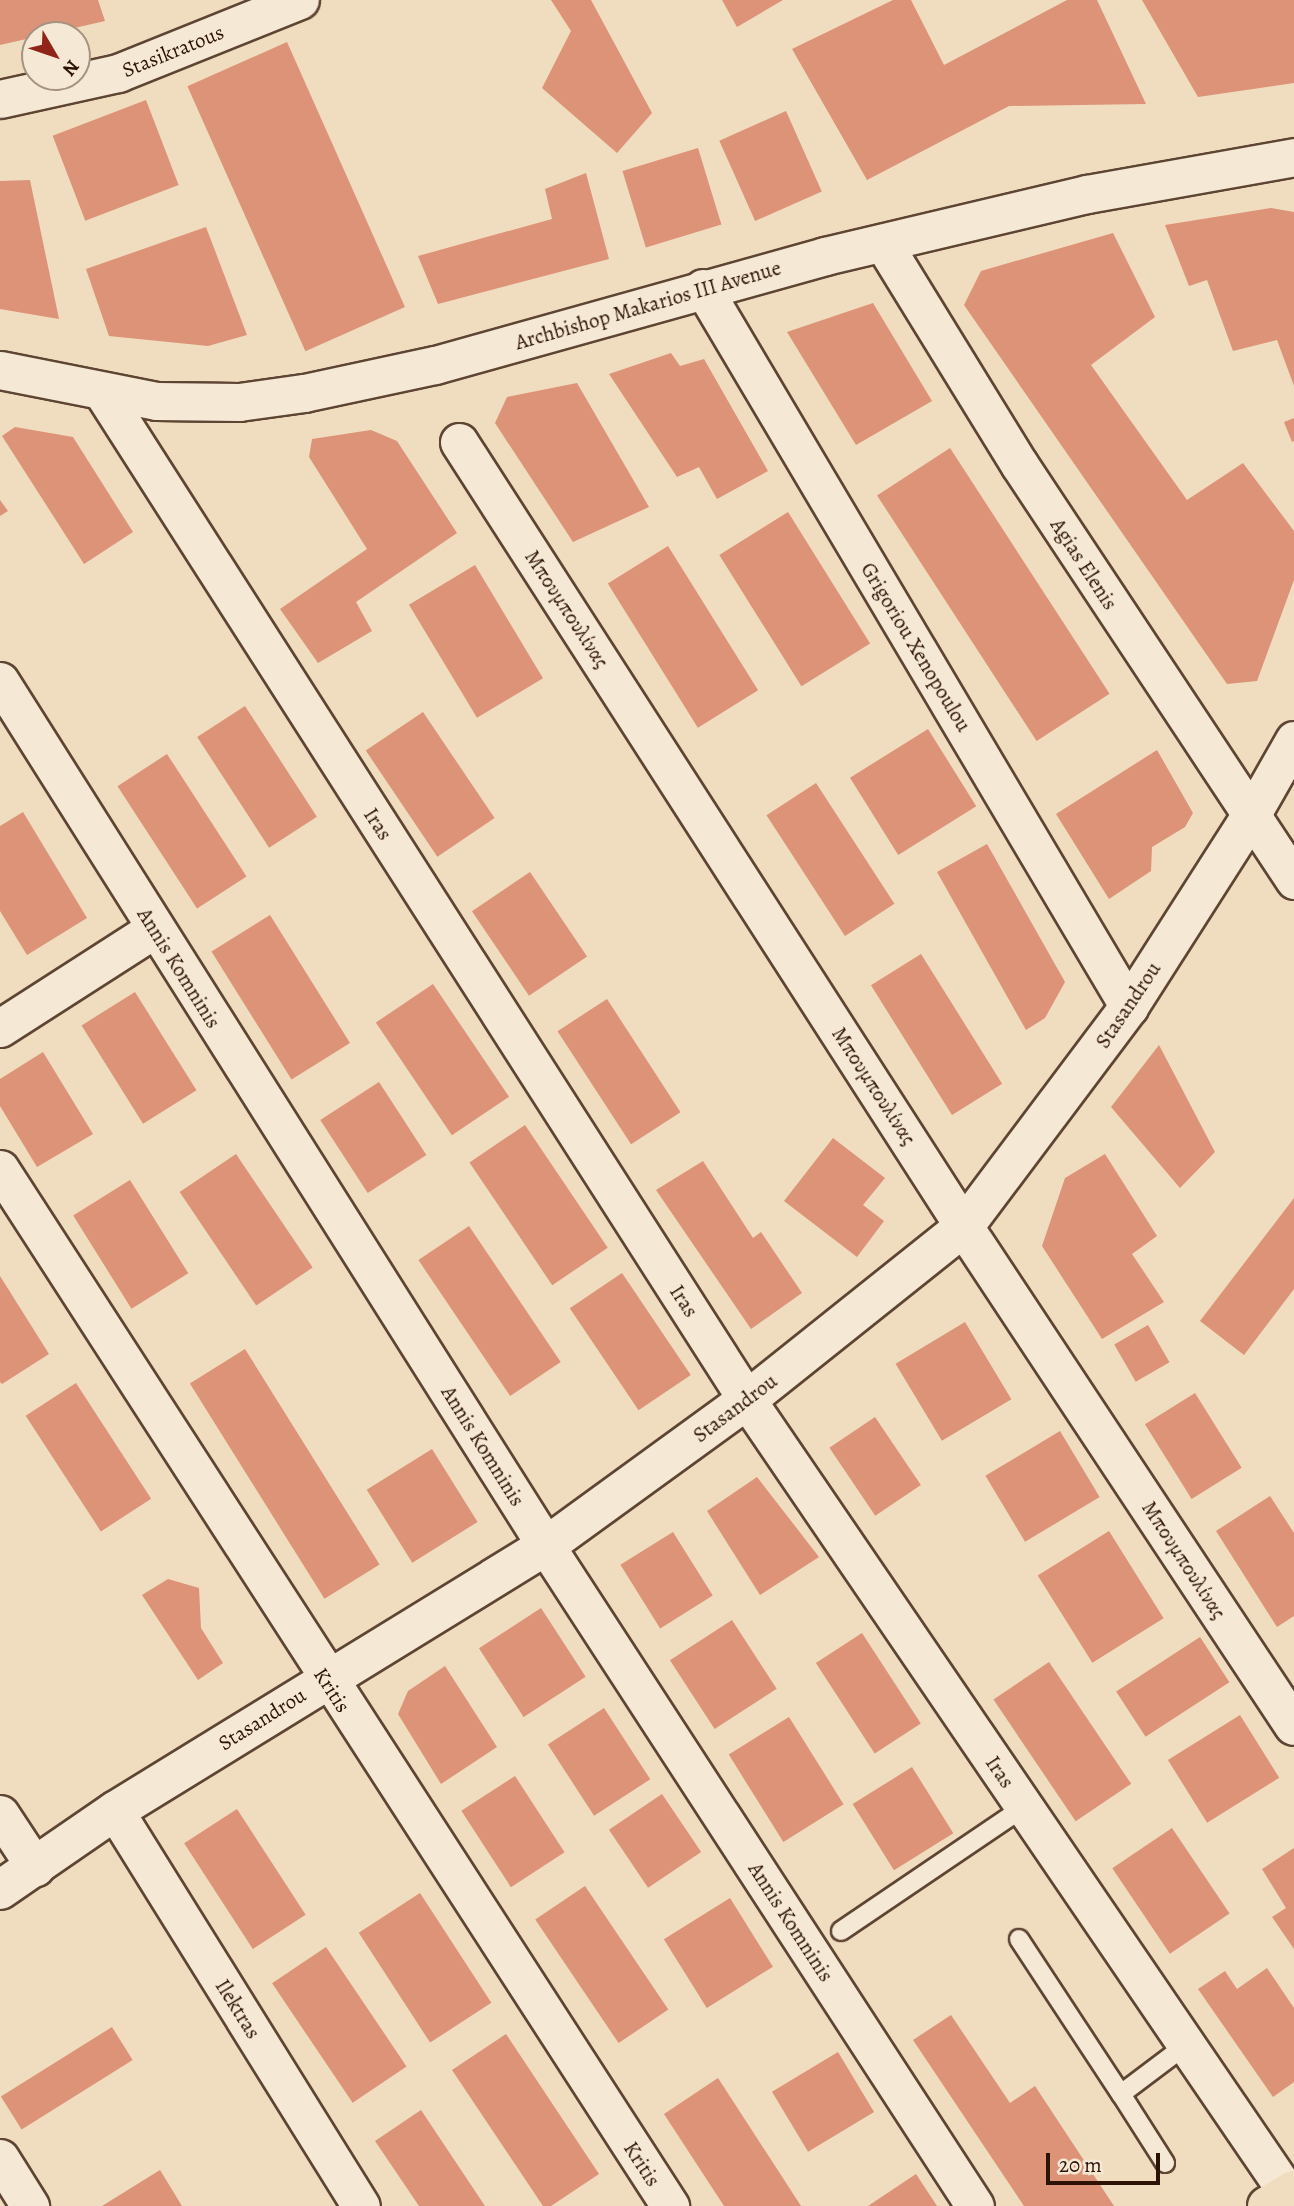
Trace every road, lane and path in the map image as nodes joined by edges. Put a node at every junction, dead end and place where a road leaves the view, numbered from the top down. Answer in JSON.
{"nodes":[{"id":1,"x":300,"y":0,"type":"edge"},
{"id":2,"x":0,"y":99,"type":"edge"},
{"id":3,"x":1294,"y":156,"type":"edge"},
{"id":4,"x":883,"y":243,"type":"junction"},
{"id":5,"x":703,"y":288,"type":"junction"},
{"id":6,"x":0,"y":370,"type":"edge"},
{"id":7,"x":110,"y":405,"type":"junction"},
{"id":8,"x":459,"y":442,"type":"dead end"},
{"id":9,"x":0,"y":681,"type":"edge"},
{"id":10,"x":1294,"y":740,"type":"edge"},
{"id":11,"x":1249,"y":819,"type":"junction"},
{"id":12,"x":1294,"y":880,"type":"edge"},
{"id":13,"x":154,"y":929,"type":"junction"},
{"id":14,"x":1129,"y":1007,"type":"junction"},
{"id":15,"x":0,"y":1028,"type":"edge"},
{"id":16,"x":0,"y":1169,"type":"edge"},
{"id":17,"x":964,"y":1227,"type":"junction"},
{"id":18,"x":747,"y":1400,"type":"junction"},
{"id":19,"x":546,"y":1546,"type":"junction"},
{"id":20,"x":325,"y":1680,"type":"junction"},
{"id":21,"x":1294,"y":1726,"type":"edge"},
{"id":22,"x":1024,"y":1807,"type":"junction"},
{"id":23,"x":115,"y":1811,"type":"junction"},
{"id":24,"x":0,"y":1814,"type":"edge"},
{"id":25,"x":35,"y":1867,"type":"junction"},
{"id":26,"x":0,"y":1890,"type":"edge"},
{"id":27,"x":841,"y":1931,"type":"dead end"},
{"id":28,"x":1019,"y":1939,"type":"dead end"},
{"id":29,"x":1186,"y":2045,"type":"junction"},
{"id":30,"x":1121,"y":2094,"type":"junction"},
{"id":31,"x":0,"y":2158,"type":"edge"},
{"id":32,"x":1166,"y":2163,"type":"dead end"},
{"id":33,"x":1283,"y":2197,"type":"edge"},
{"id":34,"x":30,"y":2206,"type":"edge"},
{"id":35,"x":361,"y":2206,"type":"edge"},
{"id":36,"x":670,"y":2206,"type":"edge"},
{"id":37,"x":975,"y":2206,"type":"edge"}],
"edges":[{"from":1,"to":2,"type":"street","name":"Stasikratous"},
{"from":3,"to":4,"type":"street","name":"Archbishop Makarios III Avenue"},
{"from":4,"to":5,"type":"street","name":"Archbishop Makarios III Avenue"},
{"from":4,"to":11,"type":"street","name":"Agias Elenis"},
{"from":5,"to":7,"type":"street","name":"Archbishop Makarios III Avenue"},
{"from":5,"to":14,"type":"street","name":"Grigoriou Xenopoulou"},
{"from":6,"to":7,"type":"street","name":"Archbishop Makarios III Avenue"},
{"from":7,"to":18,"type":"street","name":"Iras"},
{"from":8,"to":17,"type":"street","name":"Μπουμπουλίνας"},
{"from":9,"to":13,"type":"street","name":"Annis Komninis"},
{"from":10,"to":11,"type":"street","name":"Stasandrou"},
{"from":11,"to":12,"type":"street","name":"Agias Elenis"},
{"from":11,"to":14,"type":"street","name":"Stasandrou"},
{"from":13,"to":15,"type":"street"},
{"from":13,"to":19,"type":"street","name":"Annis Komninis"},
{"from":14,"to":17,"type":"street","name":"Stasandrou"},
{"from":16,"to":20,"type":"street","name":"Kritis"},
{"from":17,"to":18,"type":"street","name":"Stasandrou"},
{"from":17,"to":21,"type":"street","name":"Μπουμπουλίνας"},
{"from":18,"to":19,"type":"street","name":"Stasandrou"},
{"from":18,"to":22,"type":"street","name":"Iras"},
{"from":19,"to":20,"type":"street","name":"Stasandrou"},
{"from":19,"to":37,"type":"street","name":"Annis Komninis"},
{"from":20,"to":23,"type":"street","name":"Stasandrou"},
{"from":20,"to":36,"type":"street","name":"Kritis"},
{"from":22,"to":27,"type":"lane"},
{"from":22,"to":29,"type":"street","name":"Iras"},
{"from":23,"to":25,"type":"street","name":"Stasandrou"},
{"from":23,"to":35,"type":"street","name":"Ilektras"},
{"from":24,"to":25,"type":"street"},
{"from":25,"to":26,"type":"street","name":"Stasandrou"},
{"from":28,"to":30,"type":"lane"},
{"from":29,"to":30,"type":"lane"},
{"from":29,"to":33,"type":"street","name":"Iras"},
{"from":30,"to":32,"type":"lane"},
{"from":31,"to":34,"type":"street"}]}
